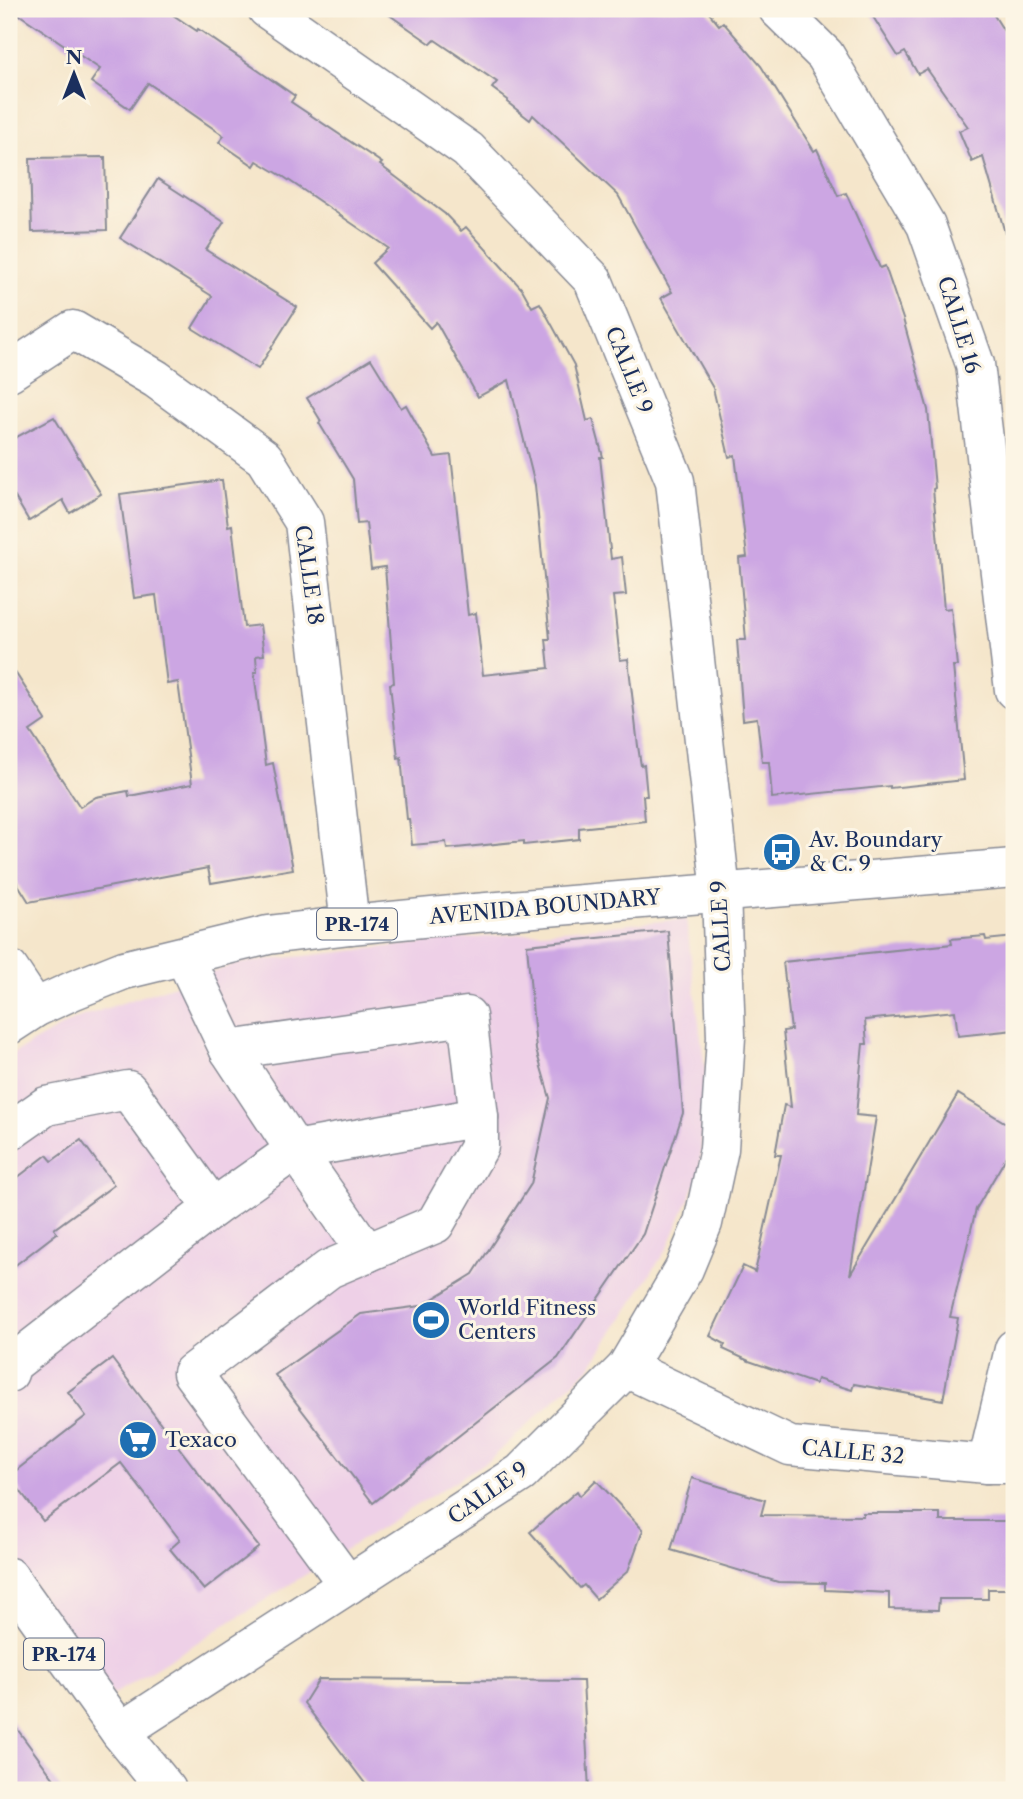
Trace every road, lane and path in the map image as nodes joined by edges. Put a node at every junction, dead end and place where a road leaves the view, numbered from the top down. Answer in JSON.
{"nodes":[{"id":1,"x":267,"y":9,"type":"edge"},
{"id":2,"x":778,"y":9,"type":"edge"},
{"id":3,"x":9,"y":372,"type":"edge"},
{"id":4,"x":1014,"y":690,"type":"edge"},
{"id":5,"x":1014,"y":868,"type":"edge"},
{"id":6,"x":721,"y":892,"type":"junction"},
{"id":7,"x":350,"y":925,"type":"junction"},
{"id":8,"x":184,"y":956,"type":"junction"},
{"id":9,"x":9,"y":969,"type":"edge"},
{"id":10,"x":22,"y":1017,"type":"edge"},
{"id":11,"x":229,"y":1050,"type":"junction"},
{"id":12,"x":479,"y":1117,"type":"junction"},
{"id":13,"x":9,"y":1132,"type":"edge"},
{"id":14,"x":295,"y":1150,"type":"junction"},
{"id":15,"x":213,"y":1208,"type":"junction"},
{"id":16,"x":367,"y":1253,"type":"junction"},
{"id":17,"x":1014,"y":1349,"type":"edge"},
{"id":18,"x":626,"y":1368,"type":"junction"},
{"id":19,"x":9,"y":1373,"type":"edge"},
{"id":20,"x":1001,"y":1464,"type":"edge"},
{"id":21,"x":9,"y":1577,"type":"edge"},
{"id":22,"x":348,"y":1585,"type":"junction"},
{"id":23,"x":120,"y":1731,"type":"junction"},
{"id":24,"x":167,"y":1790,"type":"edge"}],
"edges":[{"from":1,"to":6,"type":"main road","name":"CALLE 9"},
{"from":2,"to":4,"type":"main road","name":"CALLE 16"},
{"from":3,"to":7,"type":"main road","name":"CALLE 18"},
{"from":5,"to":6,"type":"main road","name":"AVENIDA BOUNDARY","number":"PR-174"},
{"from":6,"to":7,"type":"main road","name":"AVENIDA BOUNDARY","number":"PR-174"},
{"from":6,"to":18,"type":"main road","name":"CALLE 9"},
{"from":7,"to":8,"type":"main road","name":"AVENIDA BOUNDARY","number":"PR-174"},
{"from":8,"to":10,"type":"main road","name":"AVENIDA BOUNDARY","number":"PR-174"},
{"from":8,"to":11,"type":"main road"},
{"from":9,"to":10,"type":"main road"},
{"from":11,"to":12,"type":"main road"},
{"from":11,"to":14,"type":"main road"},
{"from":12,"to":14,"type":"main road"},
{"from":12,"to":16,"type":"main road"},
{"from":13,"to":15,"type":"main road"},
{"from":14,"to":15,"type":"main road"},
{"from":14,"to":16,"type":"main road"},
{"from":15,"to":19,"type":"main road"},
{"from":16,"to":22,"type":"main road"},
{"from":17,"to":20,"type":"main road"},
{"from":18,"to":20,"type":"main road","name":"CALLE 32"},
{"from":18,"to":22,"type":"main road","name":"CALLE 9"},
{"from":21,"to":23,"type":"main road","number":"PR-174"},
{"from":22,"to":23,"type":"main road","name":"CALLE 9"},
{"from":23,"to":24,"type":"main road","number":"PR-174"}]}
